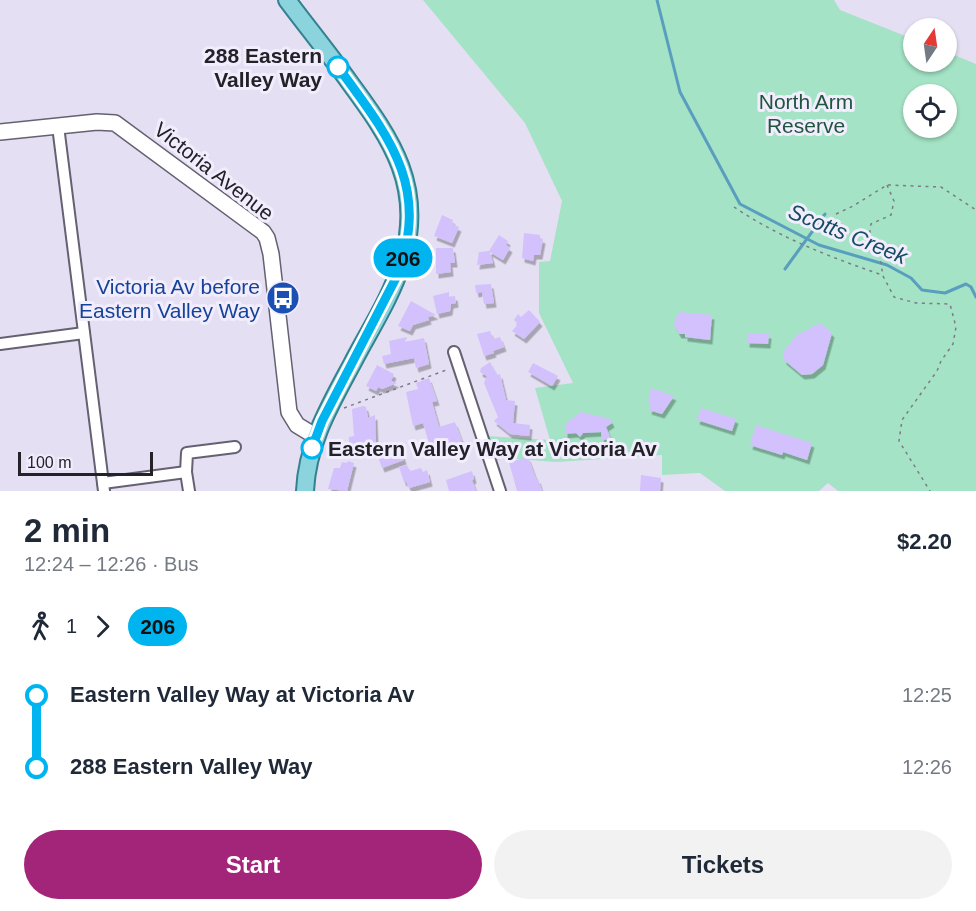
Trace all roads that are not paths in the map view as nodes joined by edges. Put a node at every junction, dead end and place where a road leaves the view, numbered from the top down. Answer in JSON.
{"nodes":[{"id":1,"x":287,"y":0,"type":"edge"},
{"id":2,"x":58,"y":126,"type":"junction"},
{"id":3,"x":0,"y":132,"type":"edge"},
{"id":4,"x":84,"y":333,"type":"junction"},
{"id":5,"x":0,"y":344,"type":"edge"},
{"id":6,"x":454,"y":352,"type":"dead end"},
{"id":7,"x":315,"y":436,"type":"junction"},
{"id":8,"x":235,"y":447,"type":"dead end"},
{"id":9,"x":186,"y":472,"type":"junction"},
{"id":10,"x":103,"y":487,"type":"edge"},
{"id":11,"x":189,"y":491,"type":"edge"},
{"id":12,"x":305,"y":491,"type":"edge"},
{"id":13,"x":500,"y":491,"type":"edge"}],
"edges":[{"from":1,"to":7,"type":"main road"},
{"from":2,"to":3,"type":"street","name":"Victoria Avenue"},
{"from":2,"to":4,"type":"street"},
{"from":2,"to":7,"type":"street","name":"Victoria Avenue"},
{"from":4,"to":5,"type":"street"},
{"from":4,"to":10,"type":"street"},
{"from":6,"to":13,"type":"street"},
{"from":7,"to":12,"type":"main road"},
{"from":8,"to":9,"type":"street"},
{"from":9,"to":10,"type":"street"},
{"from":9,"to":11,"type":"street"}]}
